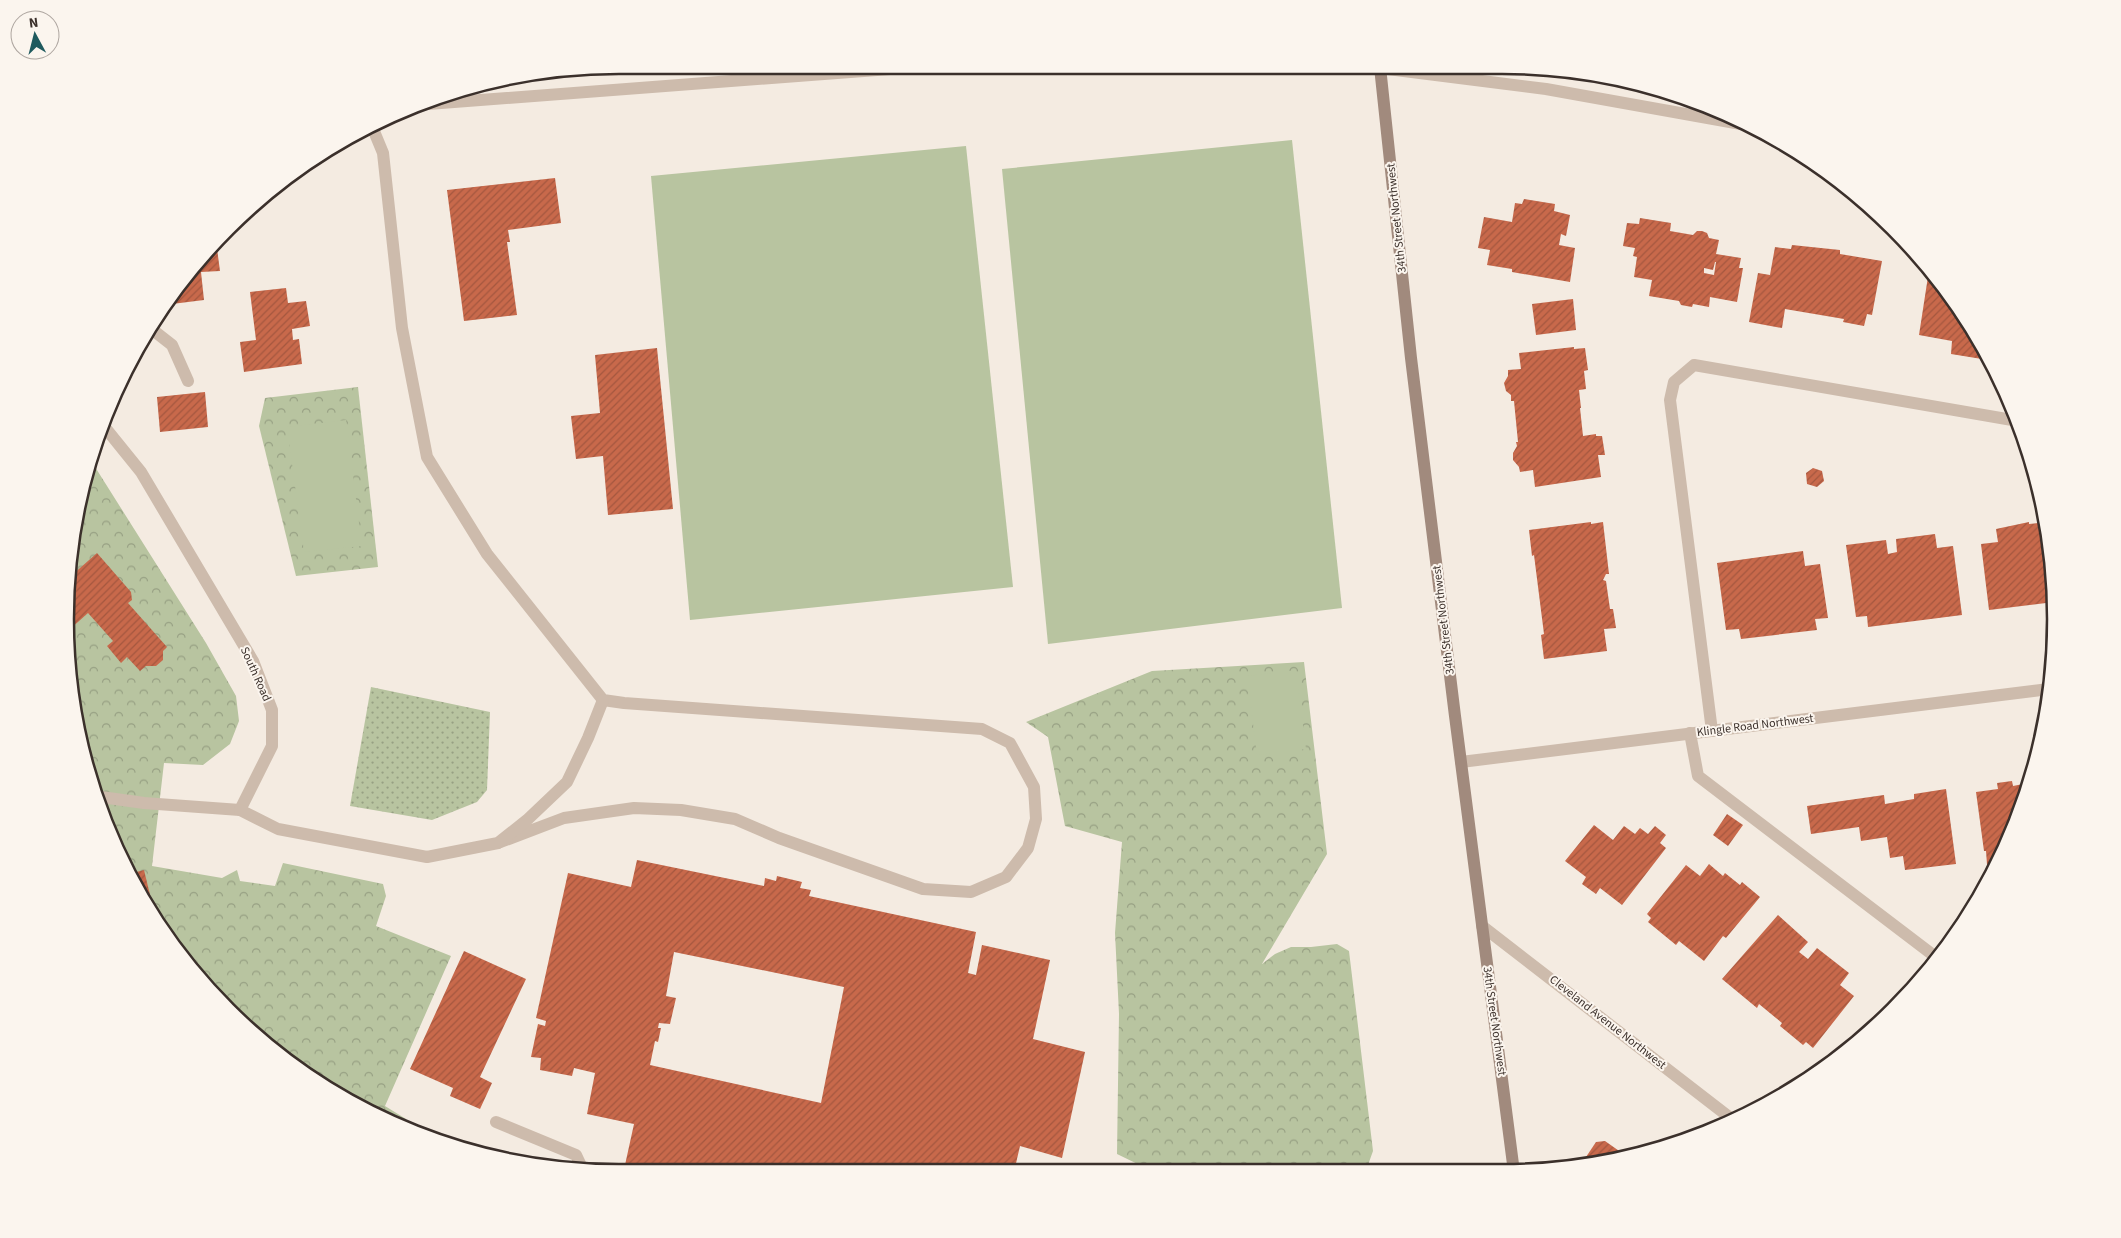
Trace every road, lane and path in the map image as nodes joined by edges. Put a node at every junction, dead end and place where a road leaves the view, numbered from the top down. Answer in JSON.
{"nodes":[{"id":1,"x":813,"y":74,"type":"edge"},
{"id":2,"x":1381,"y":74,"type":"edge"},
{"id":3,"x":1433,"y":74,"type":"edge"},
{"id":4,"x":445,"y":103,"type":"edge"},
{"id":5,"x":1724,"y":121,"type":"edge"},
{"id":6,"x":374,"y":132,"type":"edge"},
{"id":7,"x":156,"y":332,"type":"edge"},
{"id":8,"x":188,"y":381,"type":"dead end"},
{"id":9,"x":2009,"y":420,"type":"edge"},
{"id":10,"x":108,"y":431,"type":"edge"},
{"id":11,"x":2043,"y":690,"type":"edge"},
{"id":12,"x":603,"y":700,"type":"junction"},
{"id":13,"x":1712,"y":730,"type":"junction"},
{"id":14,"x":1690,"y":733,"type":"junction"},
{"id":15,"x":1461,"y":762,"type":"junction"},
{"id":16,"x":104,"y":797,"type":"edge"},
{"id":17,"x":240,"y":810,"type":"junction"},
{"id":18,"x":498,"y":843,"type":"junction"},
{"id":19,"x":1482,"y":926,"type":"junction"},
{"id":20,"x":1932,"y":954,"type":"edge"},
{"id":21,"x":1727,"y":1115,"type":"edge"},
{"id":22,"x":496,"y":1122,"type":"dead end"},
{"id":23,"x":580,"y":1163,"type":"edge"},
{"id":24,"x":1513,"y":1164,"type":"edge"}],
"edges":[{"from":1,"to":4,"type":"street"},
{"from":2,"to":15,"type":"main road","name":"34th Street Northwest"},
{"from":3,"to":5,"type":"street"},
{"from":6,"to":12,"type":"street"},
{"from":7,"to":8,"type":"street"},
{"from":9,"to":13,"type":"street"},
{"from":10,"to":17,"type":"street","name":"South Road"},
{"from":11,"to":13,"type":"street","name":"Klingle Road Northwest"},
{"from":12,"to":18,"type":"street"},
{"from":12,"to":18,"type":"street"},
{"from":13,"to":14,"type":"street","name":"Klingle Road Northwest"},
{"from":14,"to":15,"type":"street","name":"Klingle Road Northwest"},
{"from":14,"to":20,"type":"street"},
{"from":15,"to":19,"type":"main road","name":"34th Street Northwest"},
{"from":16,"to":17,"type":"street"},
{"from":17,"to":18,"type":"street"},
{"from":19,"to":21,"type":"street","name":"Cleveland Avenue Northwest"},
{"from":19,"to":24,"type":"main road","name":"34th Street Northwest"},
{"from":22,"to":23,"type":"street"}]}
